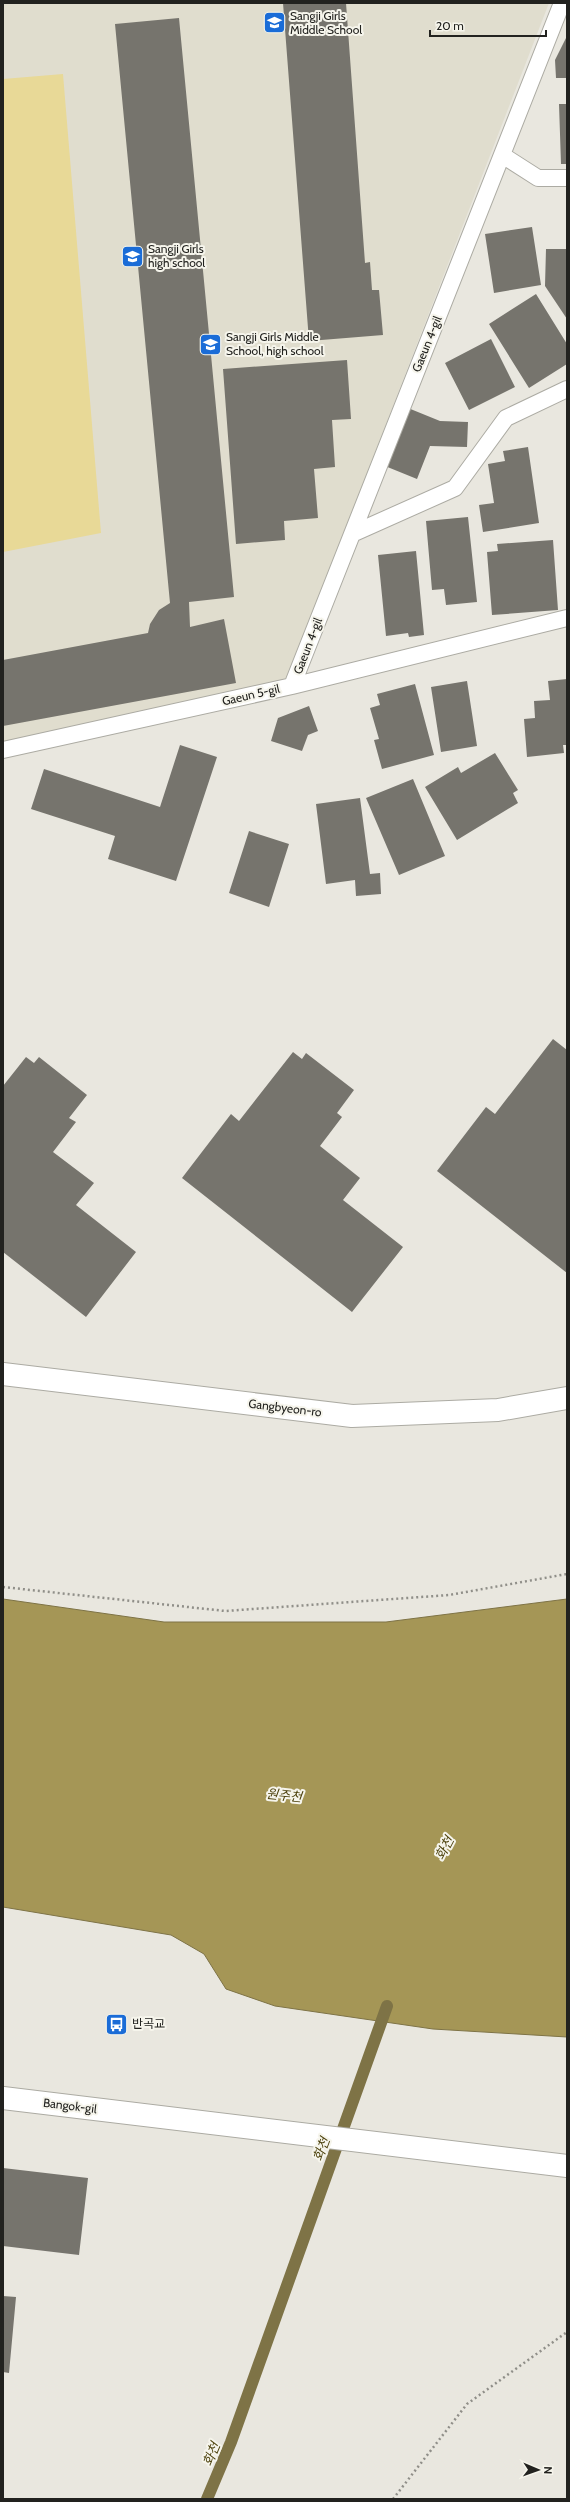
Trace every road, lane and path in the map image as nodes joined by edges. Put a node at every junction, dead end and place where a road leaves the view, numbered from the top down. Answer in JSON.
{"nodes":[{"id":1,"x":562,"y":3,"type":"edge"},
{"id":2,"x":502,"y":154,"type":"junction"},
{"id":3,"x":567,"y":178,"type":"edge"},
{"id":4,"x":567,"y":389,"type":"edge"},
{"id":5,"x":352,"y":534,"type":"junction"},
{"id":6,"x":567,"y":618,"type":"edge"},
{"id":7,"x":292,"y":686,"type":"junction"},
{"id":8,"x":3,"y":750,"type":"edge"},
{"id":9,"x":3,"y":1374,"type":"edge"},
{"id":10,"x":567,"y":1398,"type":"edge"},
{"id":11,"x":567,"y":1574,"type":"edge"},
{"id":12,"x":3,"y":1587,"type":"edge"},
{"id":13,"x":3,"y":2098,"type":"edge"},
{"id":14,"x":567,"y":2166,"type":"edge"},
{"id":15,"x":567,"y":2332,"type":"edge"},
{"id":16,"x":393,"y":2499,"type":"edge"}],
"edges":[{"from":1,"to":2,"type":"lane","name":"Gaeun 4-gil"},
{"from":2,"to":3,"type":"lane"},
{"from":2,"to":5,"type":"lane","name":"Gaeun 4-gil"},
{"from":4,"to":5,"type":"lane"},
{"from":5,"to":7,"type":"lane","name":"Gaeun 4-gil"},
{"from":6,"to":7,"type":"lane","name":"Gaeun 5-gil"},
{"from":7,"to":8,"type":"lane","name":"Gaeun 5-gil"},
{"from":9,"to":10,"type":"street","name":"Gangbyeon-ro"},
{"from":11,"to":12,"type":"path"},
{"from":13,"to":14,"type":"street","name":"Bangok-gil"},
{"from":15,"to":16,"type":"path"}]}
